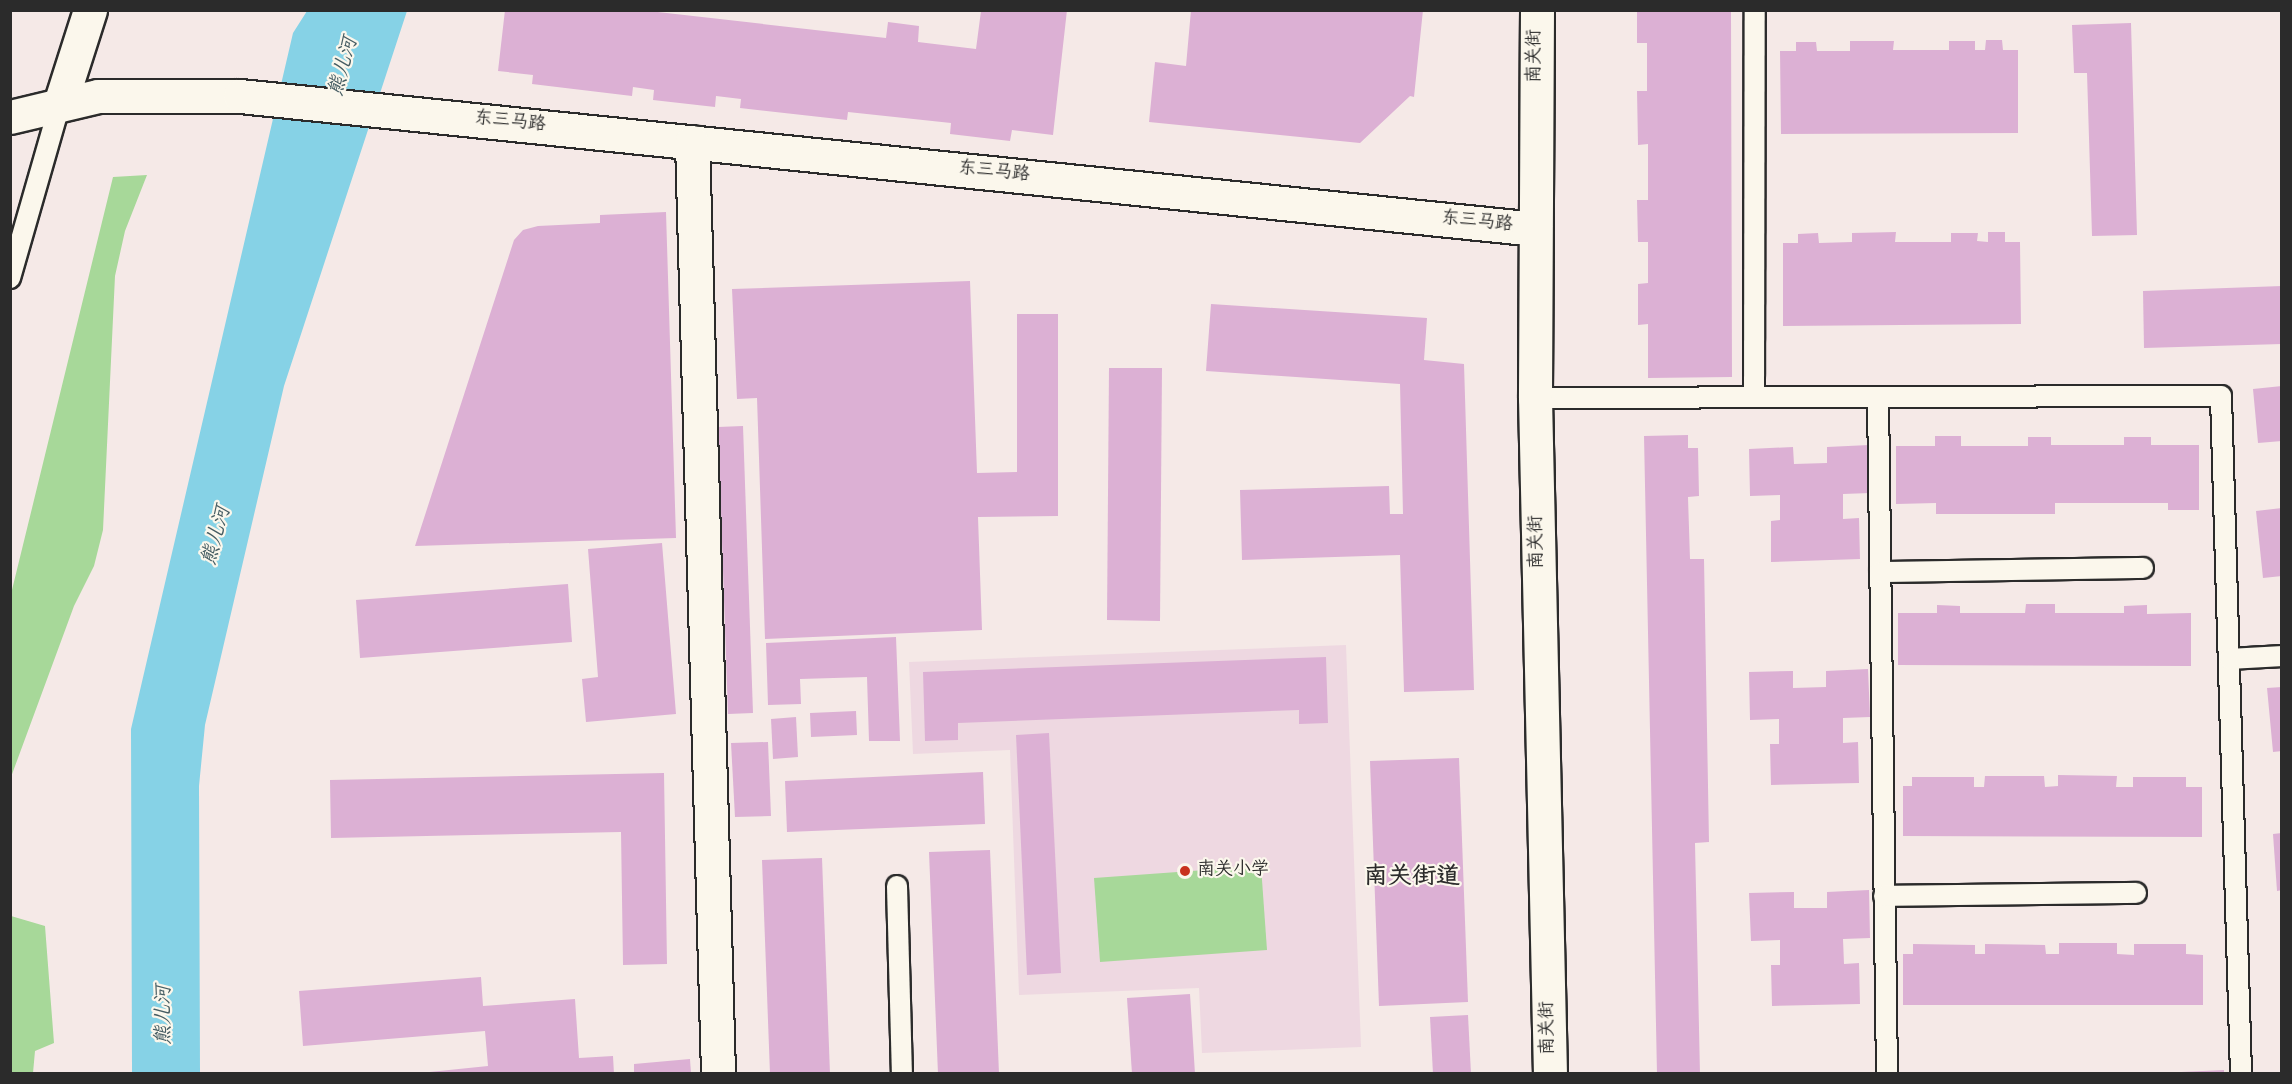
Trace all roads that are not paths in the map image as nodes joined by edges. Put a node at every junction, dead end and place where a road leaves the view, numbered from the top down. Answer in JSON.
{"nodes":[{"id":1,"x":90,"y":10,"type":"edge"},
{"id":2,"x":1537,"y":10,"type":"edge"},
{"id":3,"x":1755,"y":10,"type":"edge"},
{"id":4,"x":60,"y":104,"type":"junction"},
{"id":5,"x":10,"y":117,"type":"edge"},
{"id":6,"x":692,"y":142,"type":"junction"},
{"id":7,"x":1535,"y":229,"type":"junction"},
{"id":8,"x":10,"y":278,"type":"edge"},
{"id":9,"x":1754,"y":397,"type":"junction"},
{"id":10,"x":1878,"y":397,"type":"junction"},
{"id":11,"x":1535,"y":398,"type":"junction"},
{"id":12,"x":2143,"y":568,"type":"dead end"},
{"id":13,"x":1880,"y":572,"type":"junction"},
{"id":14,"x":2282,"y":656,"type":"edge"},
{"id":15,"x":2230,"y":659,"type":"junction"},
{"id":16,"x":897,"y":886,"type":"dead end"},
{"id":17,"x":2136,"y":893,"type":"dead end"},
{"id":18,"x":1884,"y":896,"type":"junction"},
{"id":19,"x":718,"y":1074,"type":"edge"},
{"id":20,"x":902,"y":1074,"type":"edge"},
{"id":21,"x":1550,"y":1074,"type":"edge"},
{"id":22,"x":1887,"y":1074,"type":"edge"},
{"id":23,"x":2241,"y":1074,"type":"edge"}],
"edges":[{"from":1,"to":4,"type":"street"},
{"from":2,"to":7,"type":"street","name":"南关街"},
{"from":3,"to":9,"type":"lane"},
{"from":4,"to":5,"type":"street"},
{"from":4,"to":6,"type":"street","name":"东三马路"},
{"from":4,"to":8,"type":"lane"},
{"from":6,"to":7,"type":"street","name":"东三马路"},
{"from":6,"to":19,"type":"street"},
{"from":7,"to":11,"type":"street","name":"南关街"},
{"from":9,"to":10,"type":"lane"},
{"from":9,"to":11,"type":"lane"},
{"from":10,"to":13,"type":"lane"},
{"from":10,"to":15,"type":"lane"},
{"from":11,"to":21,"type":"street","name":"南关街"},
{"from":12,"to":13,"type":"lane"},
{"from":13,"to":18,"type":"lane"},
{"from":14,"to":15,"type":"lane"},
{"from":15,"to":23,"type":"lane"},
{"from":16,"to":20,"type":"lane"},
{"from":17,"to":18,"type":"lane"},
{"from":18,"to":22,"type":"lane"}]}
